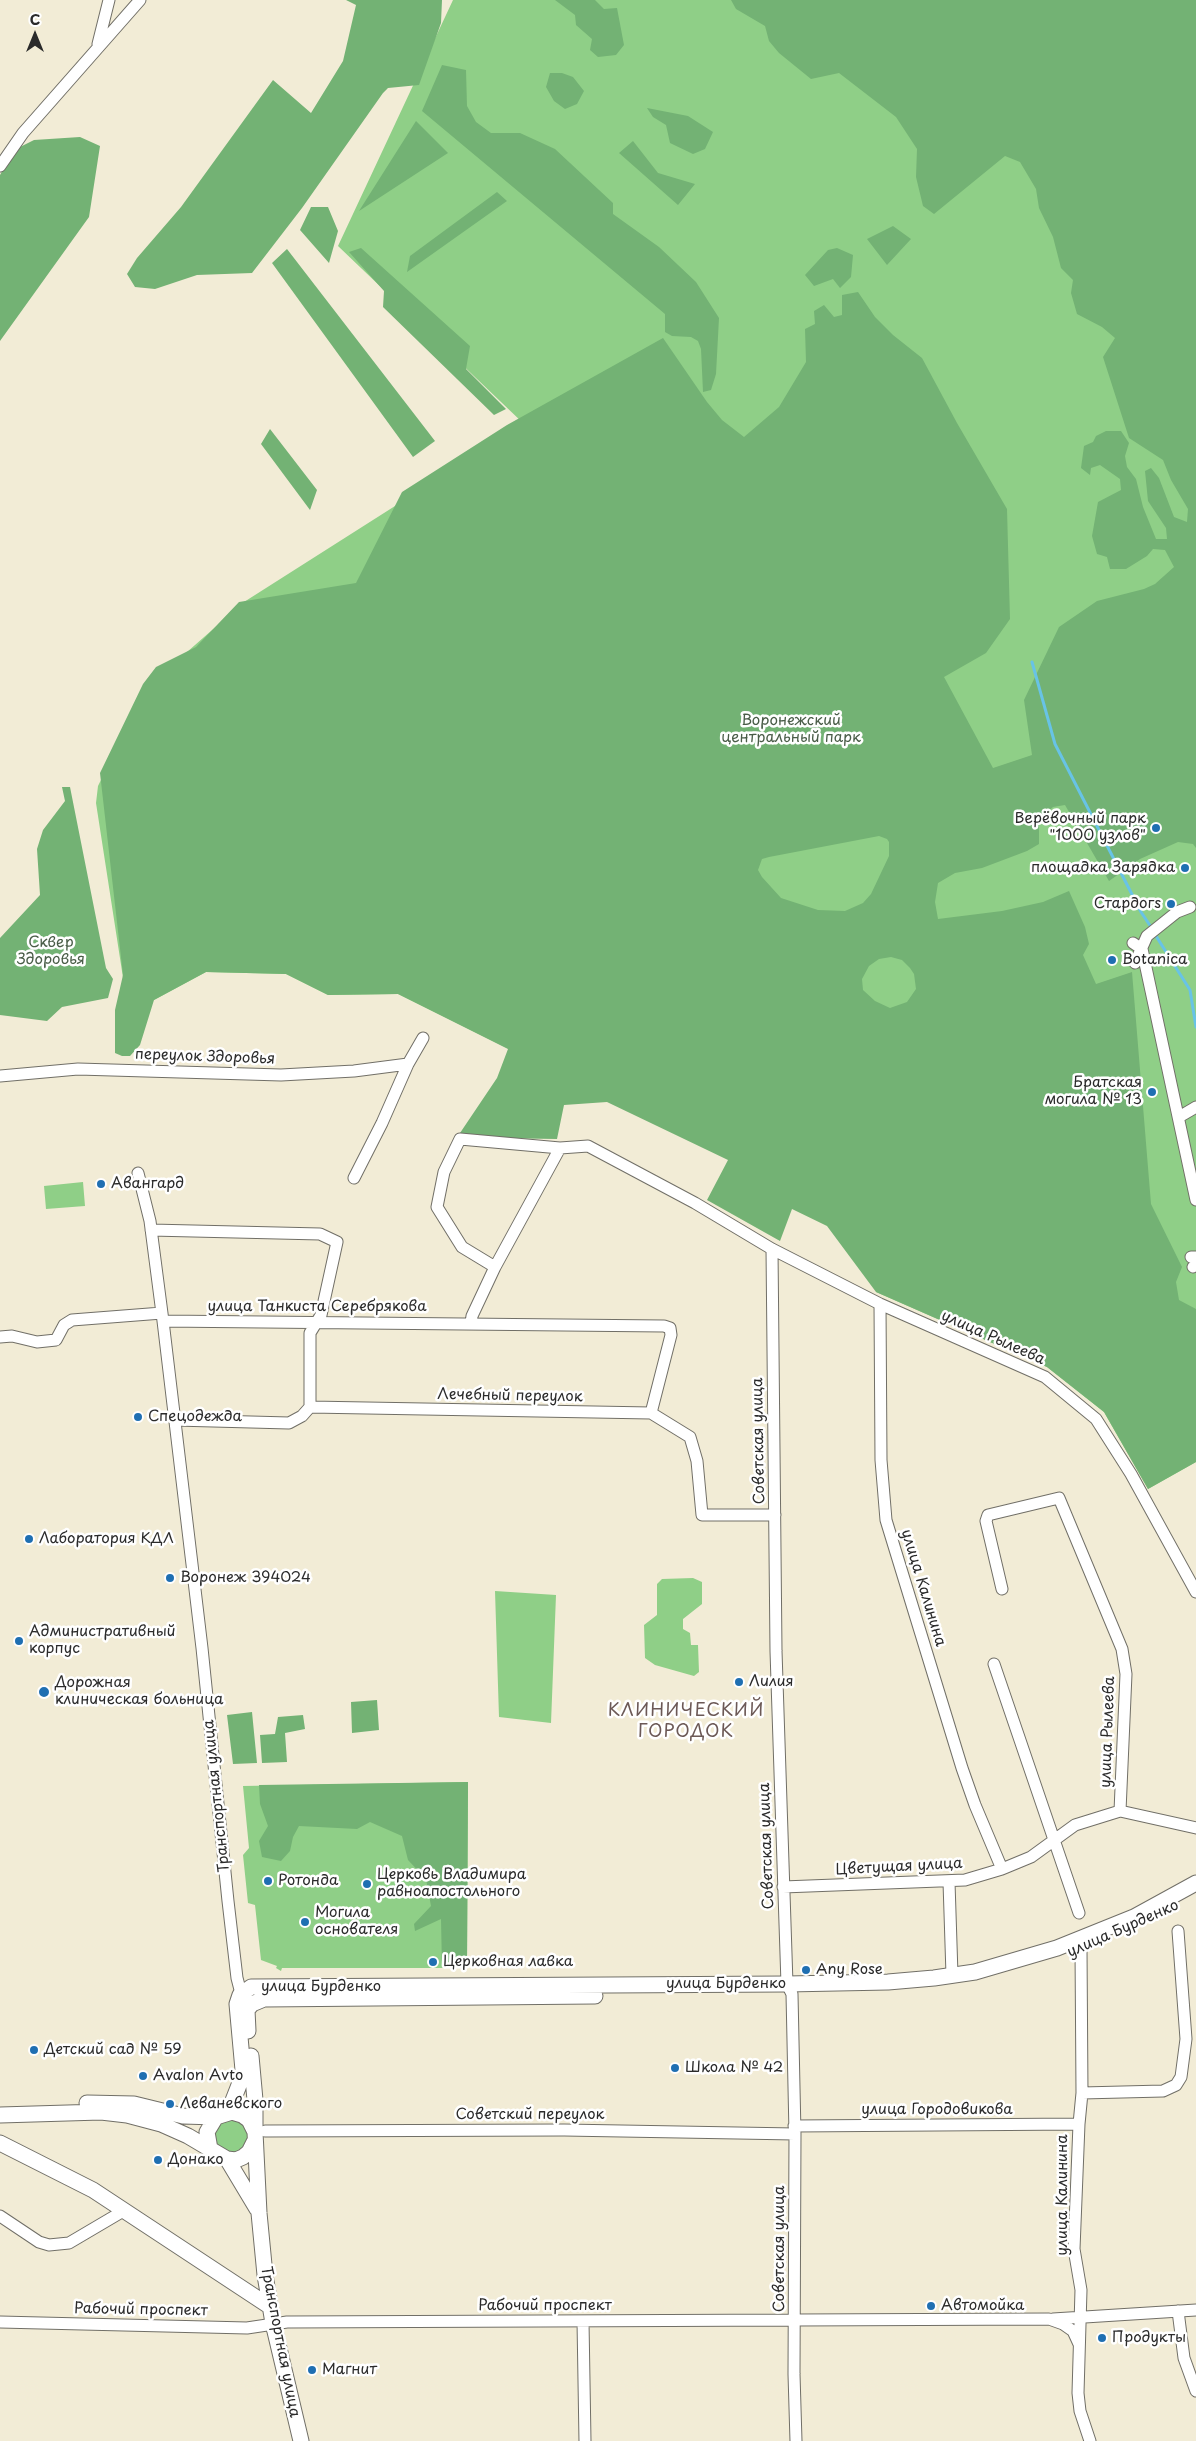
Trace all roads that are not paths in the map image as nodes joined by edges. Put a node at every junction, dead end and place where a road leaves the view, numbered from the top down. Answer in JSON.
{"nodes":[{"id":1,"x":109,"y":0,"type":"edge"},
{"id":2,"x":140,"y":0,"type":"edge"},
{"id":3,"x":98,"y":47,"type":"junction"},
{"id":4,"x":0,"y":166,"type":"edge"},
{"id":5,"x":1190,"y":906,"type":"dead end"},
{"id":6,"x":1136,"y":947,"type":"junction"},
{"id":7,"x":1135,"y":963,"type":"dead end"},
{"id":8,"x":423,"y":1038,"type":"dead end"},
{"id":9,"x":408,"y":1064,"type":"junction"},
{"id":10,"x":0,"y":1076,"type":"edge"},
{"id":11,"x":1196,"y":1107,"type":"edge"},
{"id":12,"x":1179,"y":1117,"type":"junction"},
{"id":13,"x":560,"y":1148,"type":"junction"},
{"id":14,"x":138,"y":1173,"type":"dead end"},
{"id":15,"x":354,"y":1178,"type":"dead end"},
{"id":16,"x":1196,"y":1200,"type":"edge"},
{"id":17,"x":151,"y":1230,"type":"junction"},
{"id":18,"x":772,"y":1249,"type":"junction"},
{"id":19,"x":495,"y":1267,"type":"junction"},
{"id":20,"x":880,"y":1304,"type":"junction"},
{"id":21,"x":163,"y":1317,"type":"junction"},
{"id":22,"x":317,"y":1321,"type":"junction"},
{"id":23,"x":471,"y":1323,"type":"junction"},
{"id":24,"x":0,"y":1337,"type":"edge"},
{"id":25,"x":310,"y":1407,"type":"junction"},
{"id":26,"x":651,"y":1413,"type":"junction"},
{"id":27,"x":175,"y":1420,"type":"junction"},
{"id":28,"x":775,"y":1515,"type":"junction"},
{"id":29,"x":1002,"y":1589,"type":"dead end"},
{"id":30,"x":1196,"y":1592,"type":"edge"},
{"id":31,"x":994,"y":1664,"type":"dead end"},
{"id":32,"x":1120,"y":1811,"type":"junction"},
{"id":33,"x":1196,"y":1828,"type":"edge"},
{"id":34,"x":1053,"y":1841,"type":"junction"},
{"id":35,"x":1002,"y":1869,"type":"junction"},
{"id":36,"x":950,"y":1882,"type":"junction"},
{"id":37,"x":1196,"y":1883,"type":"edge"},
{"id":38,"x":783,"y":1887,"type":"junction"},
{"id":39,"x":1196,"y":1895,"type":"edge"},
{"id":40,"x":1079,"y":1913,"type":"dead end"},
{"id":41,"x":1178,"y":1931,"type":"dead end"},
{"id":42,"x":1081,"y":1948,"type":"junction"},
{"id":43,"x":952,"y":1975,"type":"junction"},
{"id":44,"x":789,"y":1989,"type":"junction"},
{"id":45,"x":240,"y":1995,"type":"junction"},
{"id":46,"x":248,"y":2010,"type":"junction"},
{"id":47,"x":1082,"y":2093,"type":"junction"},
{"id":48,"x":0,"y":2105,"type":"edge"},
{"id":49,"x":0,"y":2115,"type":"edge"},
{"id":50,"x":219,"y":2115,"type":"junction"},
{"id":51,"x":1079,"y":2124,"type":"junction"},
{"id":52,"x":794,"y":2130,"type":"junction"},
{"id":53,"x":258,"y":2135,"type":"junction"},
{"id":54,"x":0,"y":2143,"type":"edge"},
{"id":55,"x":210,"y":2149,"type":"junction"},
{"id":56,"x":226,"y":2159,"type":"junction"},
{"id":57,"x":125,"y":2210,"type":"junction"},
{"id":58,"x":259,"y":2213,"type":"junction"},
{"id":59,"x":0,"y":2216,"type":"edge"},
{"id":60,"x":269,"y":2306,"type":"junction"},
{"id":61,"x":1196,"y":2310,"type":"edge"},
{"id":62,"x":1178,"y":2311,"type":"junction"},
{"id":63,"x":1081,"y":2315,"type":"junction"},
{"id":64,"x":795,"y":2319,"type":"junction"},
{"id":65,"x":1049,"y":2319,"type":"junction"},
{"id":66,"x":583,"y":2321,"type":"junction"},
{"id":67,"x":0,"y":2322,"type":"edge"},
{"id":68,"x":272,"y":2323,"type":"junction"},
{"id":69,"x":1079,"y":2344,"type":"junction"},
{"id":70,"x":1196,"y":2391,"type":"edge"},
{"id":71,"x":300,"y":2441,"type":"edge"},
{"id":72,"x":585,"y":2441,"type":"edge"},
{"id":73,"x":796,"y":2441,"type":"edge"},
{"id":74,"x":1090,"y":2441,"type":"edge"}],
"edges":[{"from":1,"to":3,"type":"street"},
{"from":2,"to":3,"type":"street"},
{"from":3,"to":4,"type":"street"},
{"from":5,"to":6,"type":"street"},
{"from":6,"to":7,"type":"street"},
{"from":6,"to":12,"type":"street"},
{"from":8,"to":9,"type":"street"},
{"from":9,"to":10,"type":"street","name":"переулок Здоровья"},
{"from":9,"to":15,"type":"street"},
{"from":11,"to":12,"type":"street"},
{"from":12,"to":16,"type":"street"},
{"from":13,"to":18,"type":"street"},
{"from":13,"to":19,"type":"street"},
{"from":13,"to":19,"type":"street"},
{"from":14,"to":17,"type":"street","name":"Транспортная улица"},
{"from":17,"to":21,"type":"street","name":"Транспортная улица"},
{"from":17,"to":22,"type":"street"},
{"from":18,"to":20,"type":"street","name":"улица Рылеева"},
{"from":18,"to":28,"type":"street","name":"Советская улица"},
{"from":19,"to":23,"type":"street"},
{"from":20,"to":30,"type":"street","name":"улица Рылеева"},
{"from":20,"to":35,"type":"street","name":"улица Калинина"},
{"from":21,"to":22,"type":"street","name":"улица Танкиста Серебрякова"},
{"from":21,"to":24,"type":"street","name":"улица Танкиста Серебрякова"},
{"from":21,"to":27,"type":"street","name":"Транспортная улица"},
{"from":22,"to":23,"type":"street","name":"улица Танкиста Серебрякова"},
{"from":22,"to":25,"type":"street"},
{"from":23,"to":26,"type":"street","name":"улица Танкиста Серебрякова"},
{"from":25,"to":26,"type":"street","name":"Лечебный переулок"},
{"from":25,"to":27,"type":"street"},
{"from":26,"to":28,"type":"street"},
{"from":27,"to":45,"type":"street","name":"Транспортная улица"},
{"from":28,"to":38,"type":"street","name":"Советская улица"},
{"from":29,"to":32,"type":"street","name":"улица Рылеева"},
{"from":31,"to":34,"type":"street"},
{"from":32,"to":33,"type":"street"},
{"from":32,"to":34,"type":"street","name":"Цветущая улица"},
{"from":34,"to":35,"type":"street","name":"Цветущая улица"},
{"from":34,"to":40,"type":"street"},
{"from":35,"to":36,"type":"street","name":"Цветущая улица"},
{"from":36,"to":38,"type":"street","name":"Цветущая улица"},
{"from":36,"to":43,"type":"street"},
{"from":37,"to":43,"type":"main road","name":"улица Бурденко"},
{"from":38,"to":44,"type":"street","name":"Советская улица"},
{"from":39,"to":42,"type":"main road","name":"улица Бурденко"},
{"from":41,"to":47,"type":"street"},
{"from":42,"to":44,"type":"main road","name":"улица Бурденко"},
{"from":42,"to":47,"type":"street","name":"улица Калинина"},
{"from":43,"to":44,"type":"main road","name":"улица Бурденко"},
{"from":44,"to":45,"type":"main road","name":"улица Бурденко"},
{"from":44,"to":46,"type":"main road","name":"улица Бурденко"},
{"from":44,"to":52,"type":"street","name":"Советская улица"},
{"from":45,"to":46,"type":"street","name":"Транспортная улица"},
{"from":45,"to":50,"type":"main road"},
{"from":46,"to":53,"type":"main road","name":"Транспортная улица"},
{"from":47,"to":51,"type":"street","name":"улица Калинина"},
{"from":48,"to":50,"type":"main road"},
{"from":49,"to":55,"type":"main road","name":"Транспортная улица"},
{"from":50,"to":53,"type":"main road"},
{"from":50,"to":55,"type":"main road"},
{"from":51,"to":52,"type":"street","name":"улица Городовикова"},
{"from":51,"to":63,"type":"street","name":"улица Калинина"},
{"from":52,"to":53,"type":"street","name":"Советский переулок"},
{"from":52,"to":64,"type":"street","name":"Советская улица"},
{"from":53,"to":56,"type":"main road"},
{"from":53,"to":58,"type":"main road","name":"Транспортная улица"},
{"from":54,"to":57,"type":"main road"},
{"from":55,"to":56,"type":"main road","name":"Транспортная улица"},
{"from":56,"to":58,"type":"main road","name":"Транспортная улица"},
{"from":57,"to":59,"type":"street"},
{"from":57,"to":60,"type":"main road"},
{"from":58,"to":60,"type":"main road","name":"Транспортная улица"},
{"from":60,"to":68,"type":"main road","name":"Транспортная улица"},
{"from":61,"to":62,"type":"street"},
{"from":62,"to":63,"type":"street"},
{"from":62,"to":70,"type":"street"},
{"from":63,"to":65,"type":"street"},
{"from":63,"to":69,"type":"street","name":"улица Калинина"},
{"from":64,"to":65,"type":"street","name":"Рабочий проспект"},
{"from":64,"to":66,"type":"street","name":"Рабочий проспект"},
{"from":64,"to":73,"type":"street","name":"Советская улица"},
{"from":65,"to":69,"type":"street","name":"Рабочий проспект"},
{"from":66,"to":68,"type":"street","name":"Рабочий проспект"},
{"from":66,"to":72,"type":"street"},
{"from":67,"to":68,"type":"street","name":"Рабочий проспект"},
{"from":68,"to":71,"type":"main road","name":"Транспортная улица"},
{"from":69,"to":74,"type":"street","name":"улица Калинина"}]}
